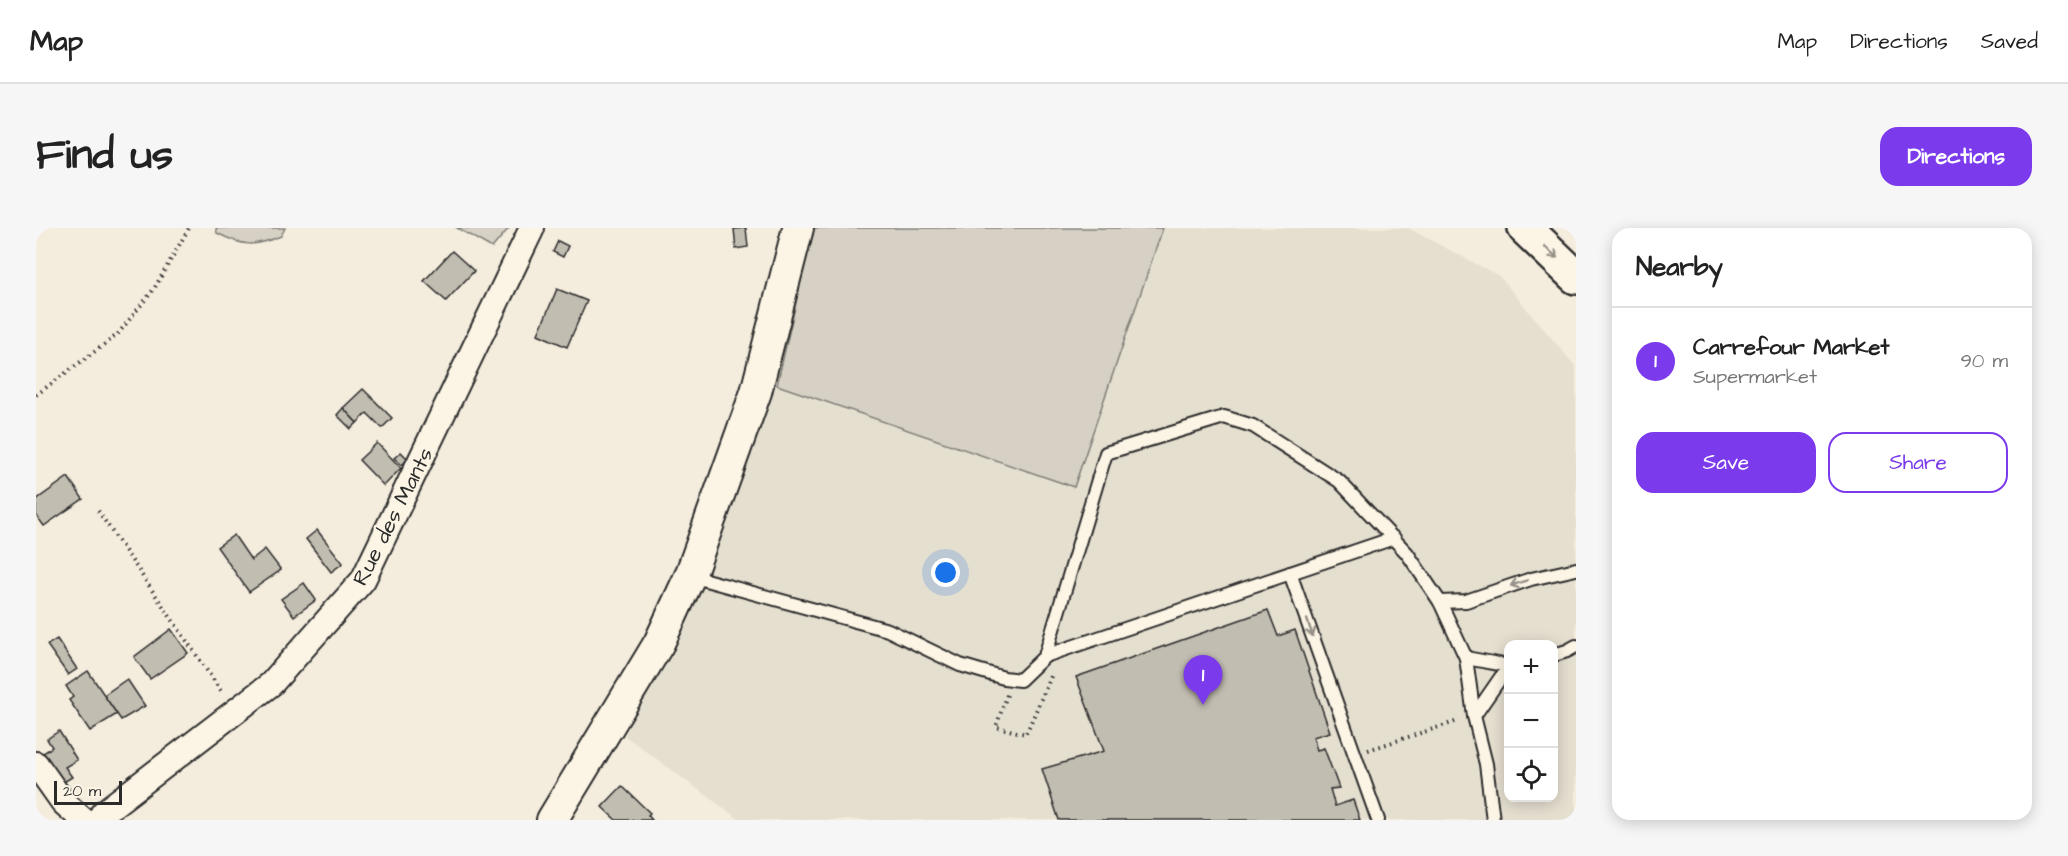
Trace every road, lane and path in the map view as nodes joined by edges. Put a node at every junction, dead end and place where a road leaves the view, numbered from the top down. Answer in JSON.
{"nodes":[{"id":1,"x":189,"y":228,"type":"edge"},
{"id":2,"x":532,"y":228,"type":"edge"},
{"id":3,"x":798,"y":228,"type":"edge"},
{"id":4,"x":1525,"y":228,"type":"edge"},
{"id":5,"x":1576,"y":277,"type":"edge"},
{"id":6,"x":36,"y":395,"type":"edge"},
{"id":7,"x":98,"y":511,"type":"dead end"},
{"id":8,"x":1394,"y":538,"type":"junction"},
{"id":9,"x":1576,"y":569,"type":"edge"},
{"id":10,"x":1290,"y":573,"type":"junction"},
{"id":11,"x":690,"y":576,"type":"junction"},
{"id":12,"x":1440,"y":602,"type":"junction"},
{"id":13,"x":1576,"y":646,"type":"edge"},
{"id":14,"x":1558,"y":654,"type":"edge"},
{"id":15,"x":1045,"y":656,"type":"junction"},
{"id":16,"x":1466,"y":658,"type":"junction"},
{"id":17,"x":1504,"y":663,"type":"edge"},
{"id":18,"x":1055,"y":668,"type":"dead end"},
{"id":19,"x":1504,"y":674,"type":"edge"},
{"id":20,"x":998,"y":693,"type":"dead end"},
{"id":21,"x":235,"y":712,"type":"junction"},
{"id":22,"x":1474,"y":716,"type":"junction"},
{"id":23,"x":1355,"y":755,"type":"junction"},
{"id":24,"x":36,"y":764,"type":"edge"},
{"id":25,"x":83,"y":820,"type":"edge"},
{"id":26,"x":99,"y":820,"type":"edge"},
{"id":27,"x":552,"y":820,"type":"edge"},
{"id":28,"x":1378,"y":820,"type":"edge"},
{"id":29,"x":1493,"y":820,"type":"edge"}],
"edges":[{"from":1,"to":6,"type":"path"},
{"from":2,"to":21,"type":"street","name":"Rue des Mants"},
{"from":3,"to":11,"type":"street"},
{"from":4,"to":5,"type":"main road","one_way":true},
{"from":7,"to":21,"type":"path"},
{"from":8,"to":10,"type":"lane"},
{"from":8,"to":12,"type":"lane"},
{"from":8,"to":15,"type":"lane"},
{"from":9,"to":12,"type":"lane","one_way":true},
{"from":10,"to":15,"type":"lane"},
{"from":10,"to":23,"type":"lane","one_way":true},
{"from":11,"to":15,"type":"lane"},
{"from":11,"to":27,"type":"street"},
{"from":12,"to":16,"type":"lane"},
{"from":13,"to":14,"type":"lane"},
{"from":16,"to":17,"type":"lane"},
{"from":16,"to":22,"type":"lane"},
{"from":18,"to":20,"type":"path"},
{"from":19,"to":22,"type":"lane"},
{"from":21,"to":26,"type":"street","name":"Rue des Mants"},
{"from":22,"to":23,"type":"path"},
{"from":22,"to":29,"type":"lane"},
{"from":23,"to":28,"type":"lane"},
{"from":24,"to":25,"type":"street"}]}
